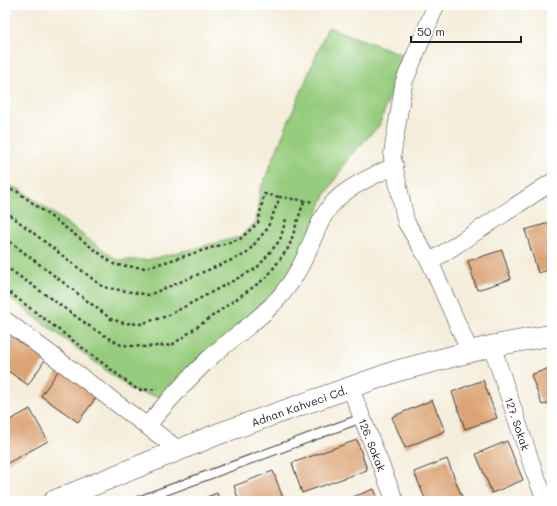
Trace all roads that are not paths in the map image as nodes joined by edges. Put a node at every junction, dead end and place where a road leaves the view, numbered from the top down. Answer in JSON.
{"nodes":[{"id":1,"x":436,"y":5,"type":"edge"},
{"id":2,"x":394,"y":166,"type":"junction"},
{"id":3,"x":552,"y":182,"type":"edge"},
{"id":4,"x":430,"y":262,"type":"junction"},
{"id":5,"x":5,"y":320,"type":"edge"},
{"id":6,"x":552,"y":335,"type":"edge"},
{"id":7,"x":492,"y":346,"type":"junction"},
{"id":8,"x":470,"y":352,"type":"junction"},
{"id":9,"x":350,"y":387,"type":"junction"},
{"id":10,"x":362,"y":418,"type":"junction"},
{"id":11,"x":147,"y":426,"type":"junction"},
{"id":12,"x":179,"y":450,"type":"junction"},
{"id":13,"x":54,"y":501,"type":"edge"},
{"id":14,"x":138,"y":501,"type":"edge"},
{"id":15,"x":395,"y":501,"type":"edge"},
{"id":16,"x":546,"y":501,"type":"edge"}],
"edges":[{"from":1,"to":2,"type":"street"},
{"from":2,"to":4,"type":"street"},
{"from":2,"to":11,"type":"street"},
{"from":3,"to":4,"type":"street"},
{"from":4,"to":8,"type":"street"},
{"from":5,"to":11,"type":"street"},
{"from":6,"to":7,"type":"street","name":"Adnan Kahveci Cd."},
{"from":7,"to":8,"type":"street","name":"Adnan Kahveci Cd."},
{"from":7,"to":16,"type":"street","name":"127. Sokak"},
{"from":8,"to":9,"type":"street","name":"Adnan Kahveci Cd."},
{"from":9,"to":10,"type":"street","name":"126. Sokak"},
{"from":9,"to":12,"type":"street","name":"Adnan Kahveci Cd."},
{"from":10,"to":14,"type":"lane"},
{"from":10,"to":15,"type":"street","name":"126. Sokak"},
{"from":11,"to":12,"type":"street"},
{"from":12,"to":13,"type":"street","name":"Adnan Kahveci Cd."}]}
